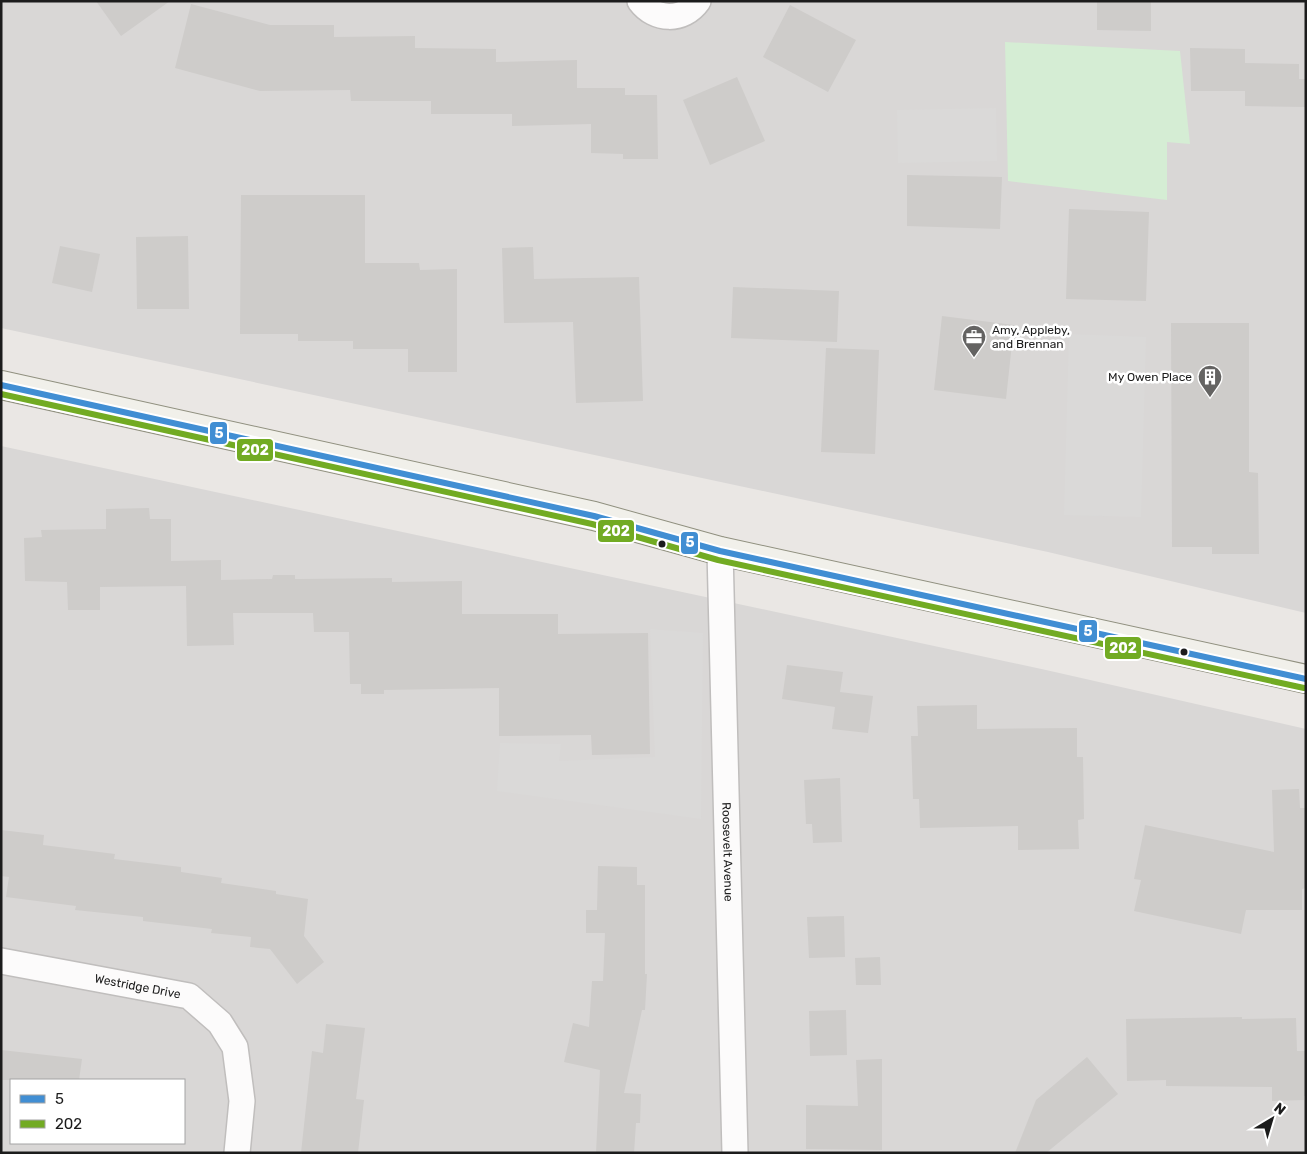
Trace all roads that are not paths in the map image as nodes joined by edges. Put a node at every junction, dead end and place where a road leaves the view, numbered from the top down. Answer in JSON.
{"nodes":[{"id":1,"x":640,"y":1,"type":"edge"},
{"id":2,"x":698,"y":1,"type":"edge"},
{"id":3,"x":1,"y":385,"type":"edge"},
{"id":4,"x":720,"y":551,"type":"junction"},
{"id":5,"x":1306,"y":679,"type":"edge"},
{"id":6,"x":1,"y":961,"type":"edge"},
{"id":7,"x":237,"y":1153,"type":"edge"},
{"id":8,"x":735,"y":1153,"type":"edge"}],
"edges":[{"from":1,"to":2,"type":"street"},
{"from":3,"to":4,"type":"main road"},
{"from":4,"to":5,"type":"main road"},
{"from":4,"to":8,"type":"street","name":"Roosevelt Avenue"},
{"from":6,"to":7,"type":"street","name":"Westridge Drive"}]}
